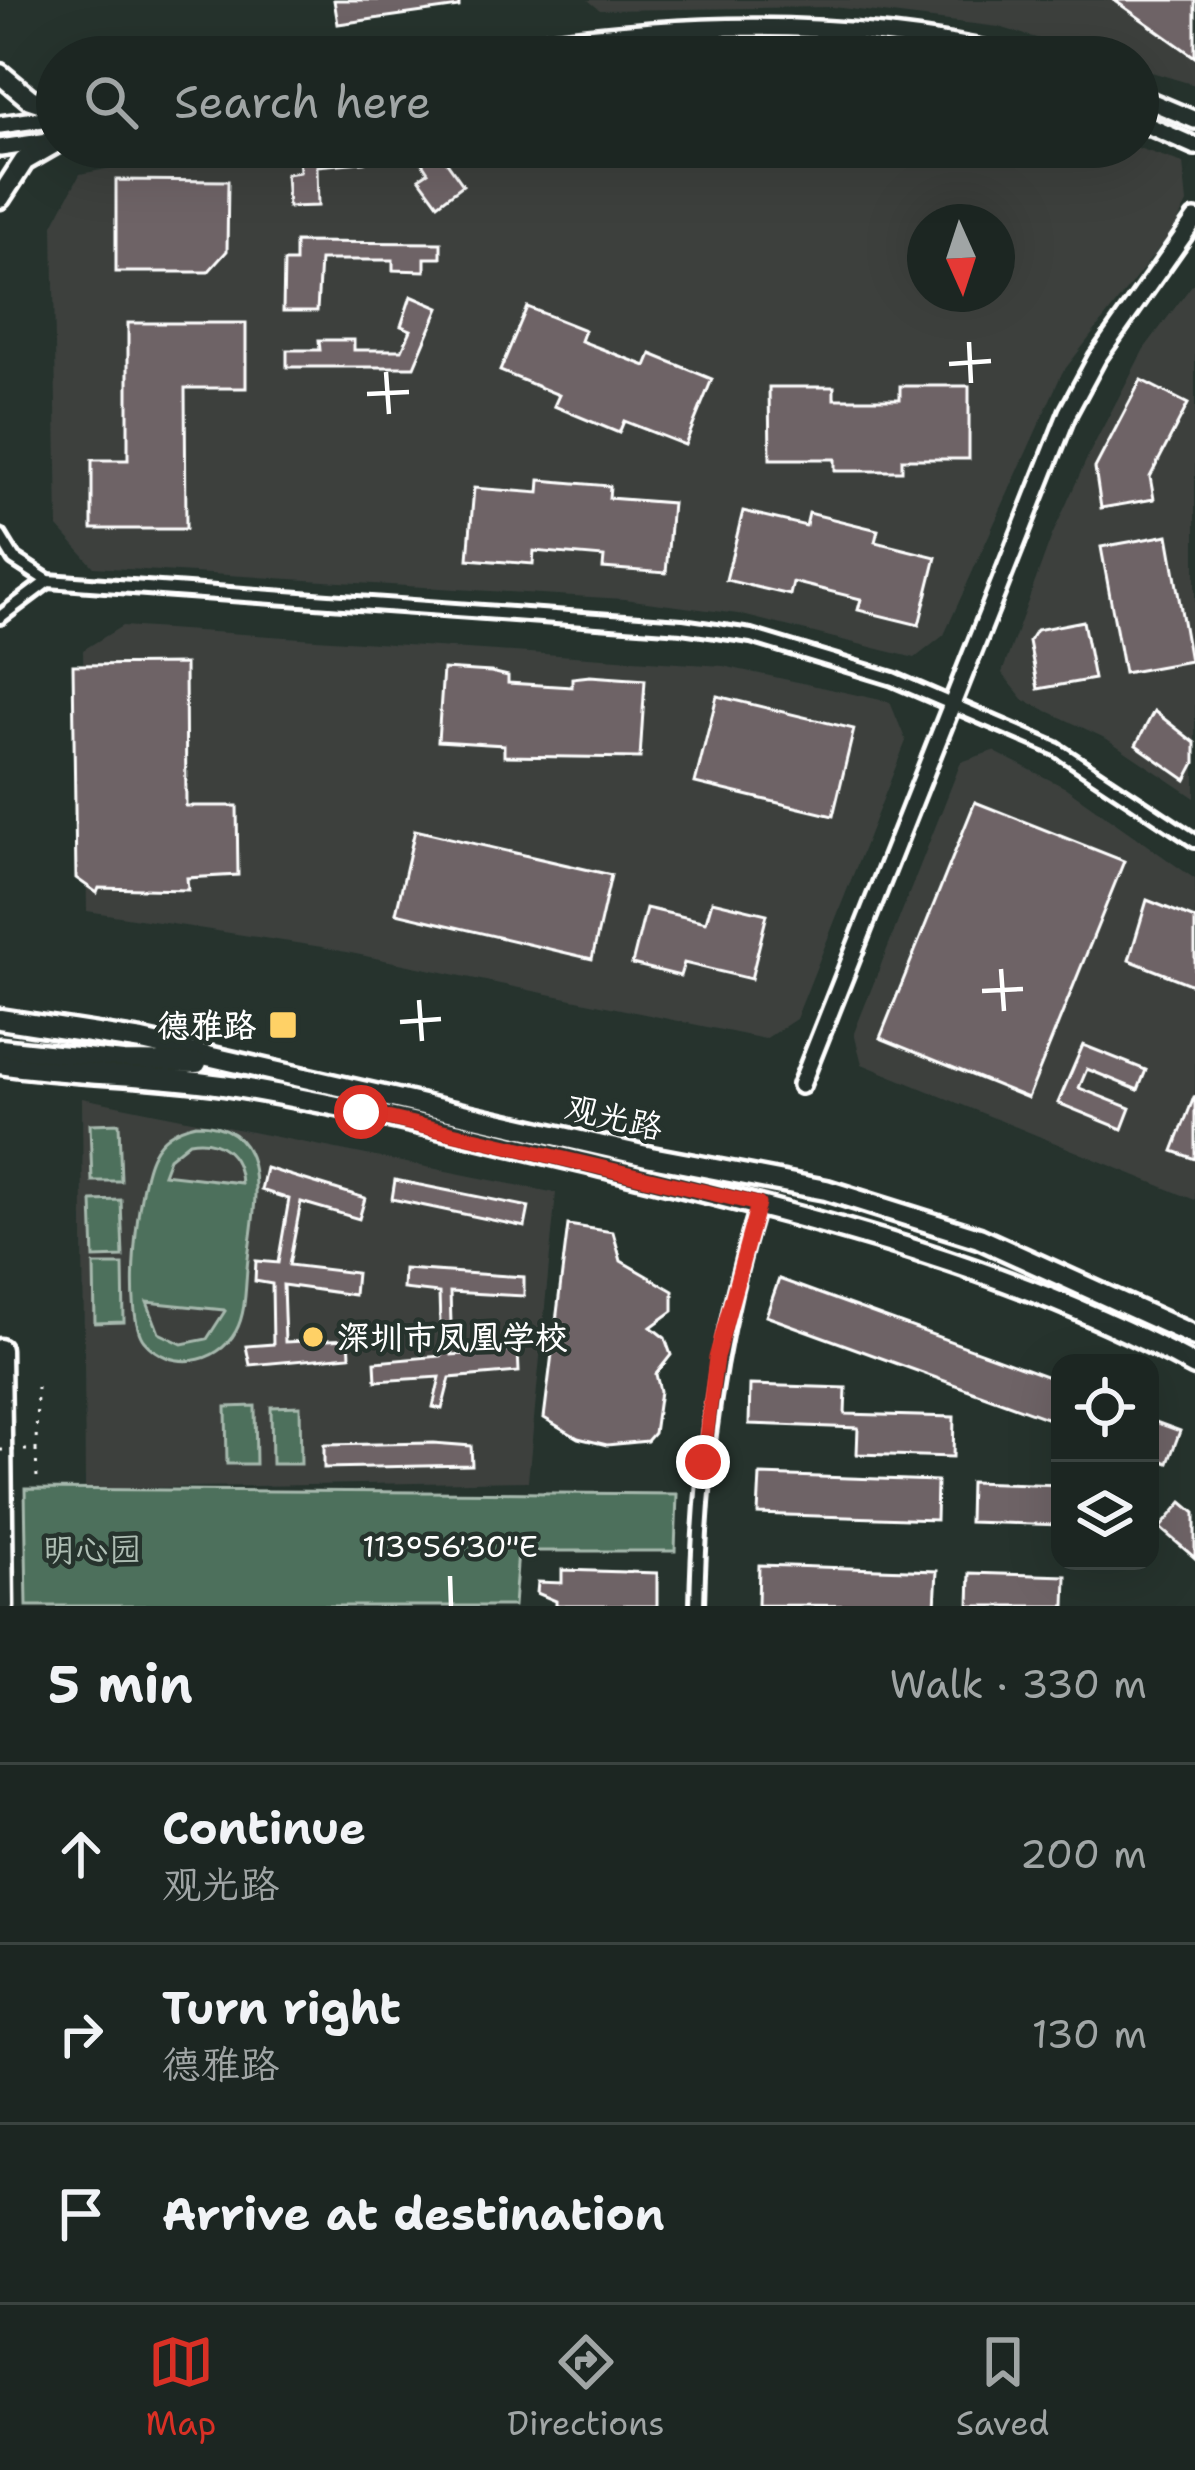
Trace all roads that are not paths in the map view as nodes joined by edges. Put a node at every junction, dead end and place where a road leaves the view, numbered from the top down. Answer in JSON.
{"nodes":[{"id":1,"x":576,"y":36,"type":"edge"},
{"id":2,"x":912,"y":36,"type":"edge"},
{"id":3,"x":0,"y":74,"type":"edge"},
{"id":4,"x":36,"y":101,"type":"edge"},
{"id":5,"x":1159,"y":105,"type":"edge"},
{"id":6,"x":36,"y":120,"type":"edge"},
{"id":7,"x":1195,"y":120,"type":"edge"},
{"id":8,"x":0,"y":124,"type":"edge"},
{"id":9,"x":1159,"y":130,"type":"edge"},
{"id":10,"x":36,"y":144,"type":"edge"},
{"id":11,"x":1195,"y":146,"type":"edge"},
{"id":12,"x":0,"y":148,"type":"edge"},
{"id":13,"x":36,"y":154,"type":"edge"},
{"id":14,"x":0,"y":199,"type":"edge"},
{"id":15,"x":1195,"y":219,"type":"edge"},
{"id":16,"x":0,"y":536,"type":"edge"},
{"id":17,"x":48,"y":581,"type":"junction"},
{"id":18,"x":0,"y":617,"type":"edge"},
{"id":19,"x":956,"y":704,"type":"junction"},
{"id":20,"x":1195,"y":841,"type":"edge"},
{"id":21,"x":0,"y":1019,"type":"edge"},
{"id":22,"x":0,"y":1049,"type":"edge"},
{"id":23,"x":225,"y":1063,"type":"junction"},
{"id":24,"x":0,"y":1064,"type":"edge"},
{"id":25,"x":801,"y":1085,"type":"dead end"},
{"id":26,"x":758,"y":1204,"type":"junction"},
{"id":27,"x":1195,"y":1336,"type":"edge"},
{"id":28,"x":0,"y":1349,"type":"edge"},
{"id":29,"x":1195,"y":1366,"type":"edge"},
{"id":30,"x":3,"y":1606,"type":"edge"},
{"id":31,"x":697,"y":1606,"type":"edge"}],
"edges":[{"from":1,"to":2,"type":"street"},
{"from":3,"to":4,"type":"main road"},
{"from":5,"to":7,"type":"street"},
{"from":6,"to":8,"type":"street"},
{"from":9,"to":11,"type":"street"},
{"from":10,"to":12,"type":"street"},
{"from":13,"to":14,"type":"main road"},
{"from":15,"to":19,"type":"street"},
{"from":16,"to":17,"type":"street"},
{"from":17,"to":18,"type":"street"},
{"from":17,"to":19,"type":"street"},
{"from":19,"to":20,"type":"street"},
{"from":19,"to":25,"type":"street"},
{"from":21,"to":23,"type":"main road","name":"观光路"},
{"from":22,"to":23,"type":"main road"},
{"from":23,"to":27,"type":"main road","name":"观光路"},
{"from":24,"to":26,"type":"main road","name":"观光路"},
{"from":26,"to":29,"type":"main road","name":"观光路"},
{"from":26,"to":31,"type":"street"},
{"from":28,"to":30,"type":"main road"}]}
